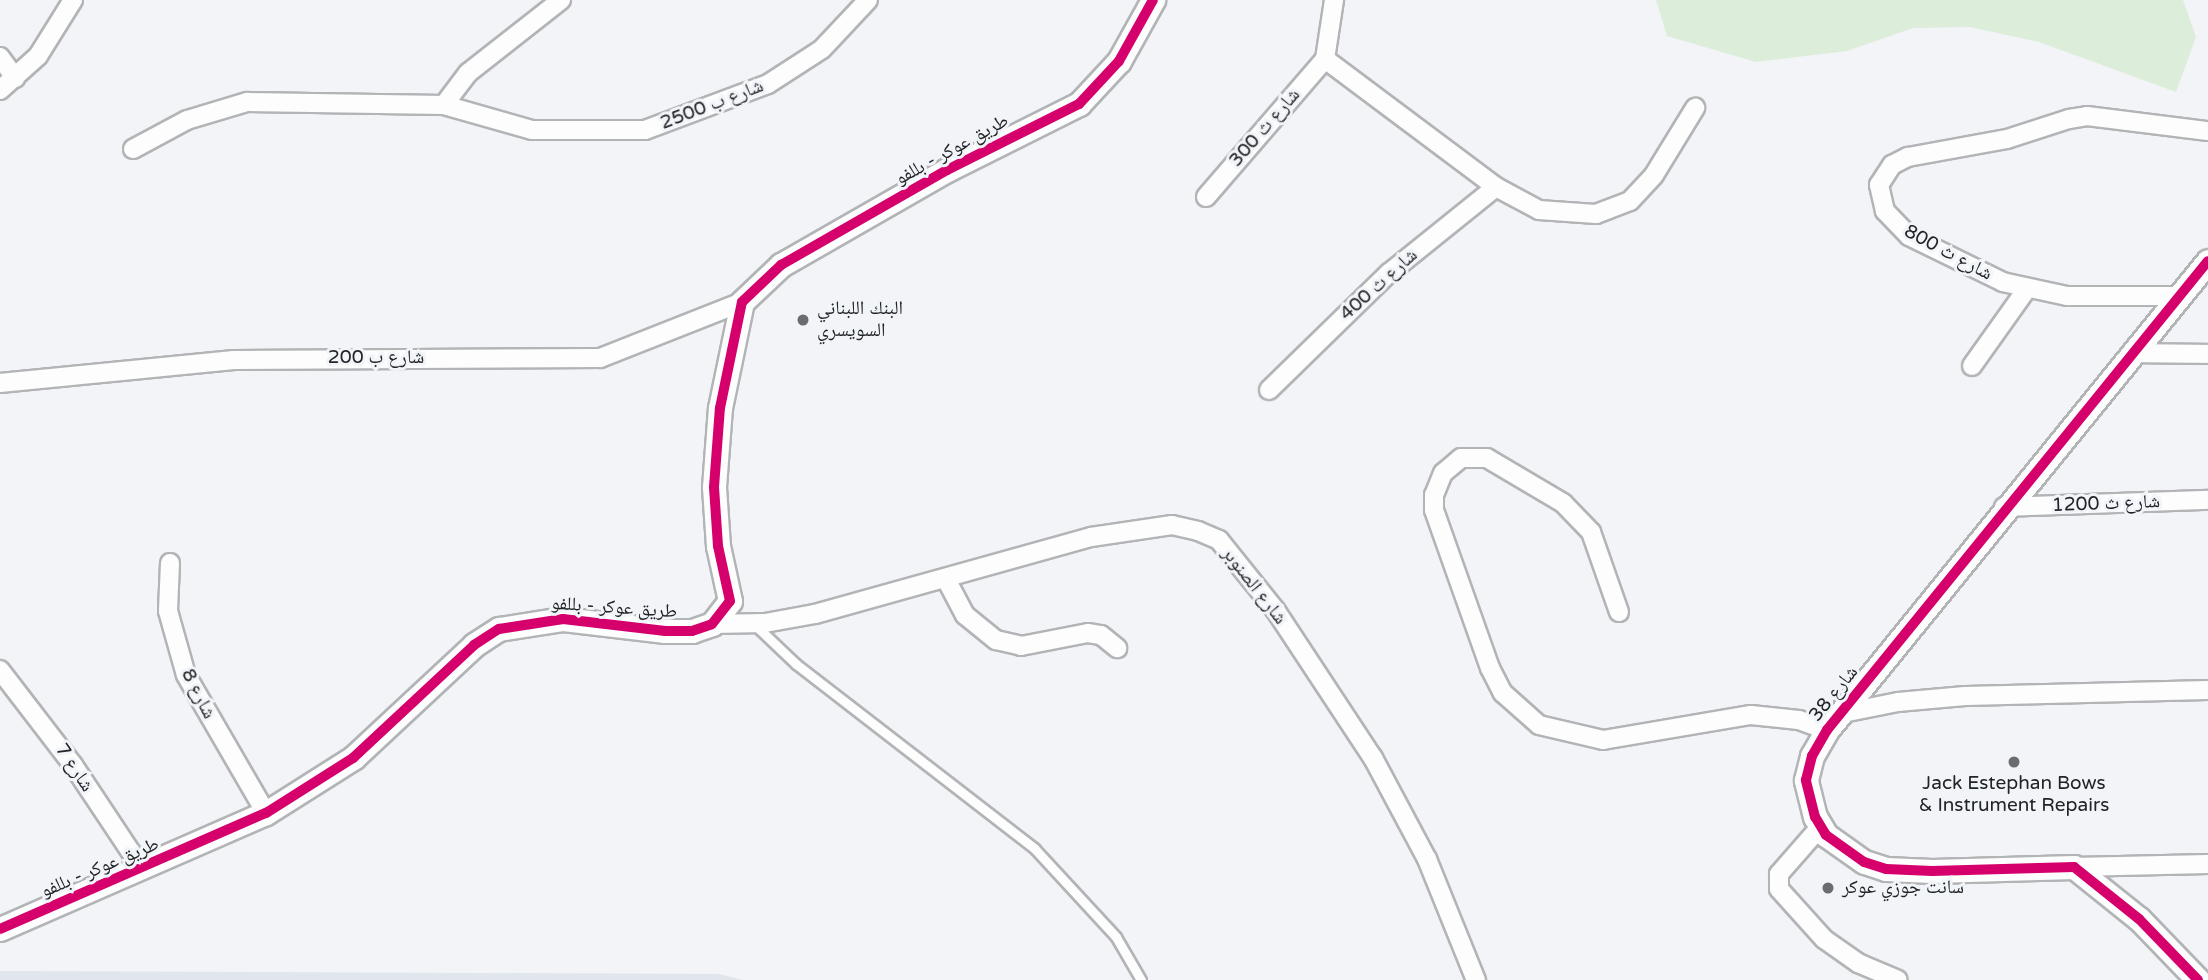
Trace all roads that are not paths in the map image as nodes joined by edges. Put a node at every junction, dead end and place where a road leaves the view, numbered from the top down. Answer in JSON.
{"nodes":[{"id":1,"x":73,"y":0,"type":"edge"},
{"id":2,"x":561,"y":0,"type":"edge"},
{"id":3,"x":868,"y":0,"type":"edge"},
{"id":4,"x":1153,"y":0,"type":"edge"},
{"id":5,"x":1334,"y":0,"type":"edge"},
{"id":6,"x":0,"y":57,"type":"edge"},
{"id":7,"x":1325,"y":59,"type":"junction"},
{"id":8,"x":15,"y":78,"type":"junction"},
{"id":9,"x":0,"y":90,"type":"edge"},
{"id":10,"x":444,"y":105,"type":"junction"},
{"id":11,"x":1695,"y":108,"type":"dead end"},
{"id":12,"x":2208,"y":131,"type":"edge"},
{"id":13,"x":133,"y":149,"type":"dead end"},
{"id":14,"x":1496,"y":187,"type":"junction"},
{"id":15,"x":1206,"y":197,"type":"dead end"},
{"id":16,"x":2208,"y":261,"type":"edge"},
{"id":17,"x":2025,"y":290,"type":"junction"},
{"id":18,"x":2181,"y":296,"type":"junction"},
{"id":19,"x":742,"y":302,"type":"junction"},
{"id":20,"x":2131,"y":353,"type":"junction"},
{"id":21,"x":2208,"y":354,"type":"edge"},
{"id":22,"x":1972,"y":366,"type":"dead end"},
{"id":23,"x":0,"y":383,"type":"edge"},
{"id":24,"x":1269,"y":390,"type":"dead end"},
{"id":25,"x":2208,"y":500,"type":"edge"},
{"id":26,"x":2004,"y":507,"type":"junction"},
{"id":27,"x":170,"y":563,"type":"dead end"},
{"id":28,"x":946,"y":579,"type":"junction"},
{"id":29,"x":1619,"y":612,"type":"dead end"},
{"id":30,"x":712,"y":624,"type":"junction"},
{"id":31,"x":754,"y":624,"type":"junction"},
{"id":32,"x":1117,"y":648,"type":"dead end"},
{"id":33,"x":0,"y":670,"type":"edge"},
{"id":34,"x":2208,"y":690,"type":"edge"},
{"id":35,"x":1843,"y":713,"type":"junction"},
{"id":36,"x":1827,"y":730,"type":"junction"},
{"id":37,"x":266,"y":813,"type":"junction"},
{"id":38,"x":1821,"y":826,"type":"junction"},
{"id":39,"x":2208,"y":864,"type":"edge"},
{"id":40,"x":2074,"y":867,"type":"junction"},
{"id":41,"x":142,"y":869,"type":"junction"},
{"id":42,"x":0,"y":929,"type":"edge"},
{"id":43,"x":1141,"y":980,"type":"edge"},
{"id":44,"x":1476,"y":980,"type":"edge"},
{"id":45,"x":1898,"y":980,"type":"edge"},
{"id":46,"x":2198,"y":980,"type":"edge"}],
"edges":[{"from":1,"to":8,"type":"street"},
{"from":2,"to":10,"type":"street"},
{"from":3,"to":10,"type":"street","name":"شارع ب 2500"},
{"from":4,"to":19,"type":"street","name":"طريق عوكر - بللفو"},
{"from":5,"to":7,"type":"street"},
{"from":6,"to":8,"type":"street"},
{"from":7,"to":14,"type":"street"},
{"from":7,"to":15,"type":"street","name":"شارع ث 300"},
{"from":8,"to":9,"type":"street"},
{"from":10,"to":13,"type":"street","name":"شارع ب 2500"},
{"from":11,"to":14,"type":"street"},
{"from":12,"to":17,"type":"street","name":"شارع ث 800"},
{"from":14,"to":24,"type":"street","name":"شارع ث 400"},
{"from":16,"to":18,"type":"street","name":"شارع 38"},
{"from":17,"to":18,"type":"street","name":"شارع ث 800"},
{"from":17,"to":22,"type":"street"},
{"from":18,"to":20,"type":"street","name":"شارع 38"},
{"from":19,"to":23,"type":"street","name":"شارع ب 200"},
{"from":19,"to":30,"type":"street"},
{"from":20,"to":21,"type":"street"},
{"from":20,"to":26,"type":"street","name":"شارع 38"},
{"from":25,"to":26,"type":"street","name":"شارع ث 1200"},
{"from":26,"to":35,"type":"street","name":"شارع 38"},
{"from":27,"to":37,"type":"street","name":"شارع 8"},
{"from":28,"to":31,"type":"street","name":"شارع الصنوبر"},
{"from":28,"to":32,"type":"street"},
{"from":28,"to":44,"type":"street","name":"شارع الصنوبر"},
{"from":29,"to":36,"type":"street"},
{"from":30,"to":31,"type":"street","name":"شارع الصنوبر"},
{"from":30,"to":37,"type":"street","name":"طريق عوكر - بللفو"},
{"from":31,"to":43,"type":"lane"},
{"from":33,"to":41,"type":"street","name":"شارع 7"},
{"from":34,"to":35,"type":"street"},
{"from":35,"to":36,"type":"street","name":"شارع 38"},
{"from":36,"to":38,"type":"street","name":"شارع 38"},
{"from":37,"to":41,"type":"street","name":"طريق عوكر - بللفو"},
{"from":38,"to":40,"type":"street","name":"شارع 38"},
{"from":38,"to":45,"type":"street"},
{"from":39,"to":40,"type":"street"},
{"from":40,"to":46,"type":"street"},
{"from":41,"to":42,"type":"street","name":"طريق عوكر - بللفو"}]}
